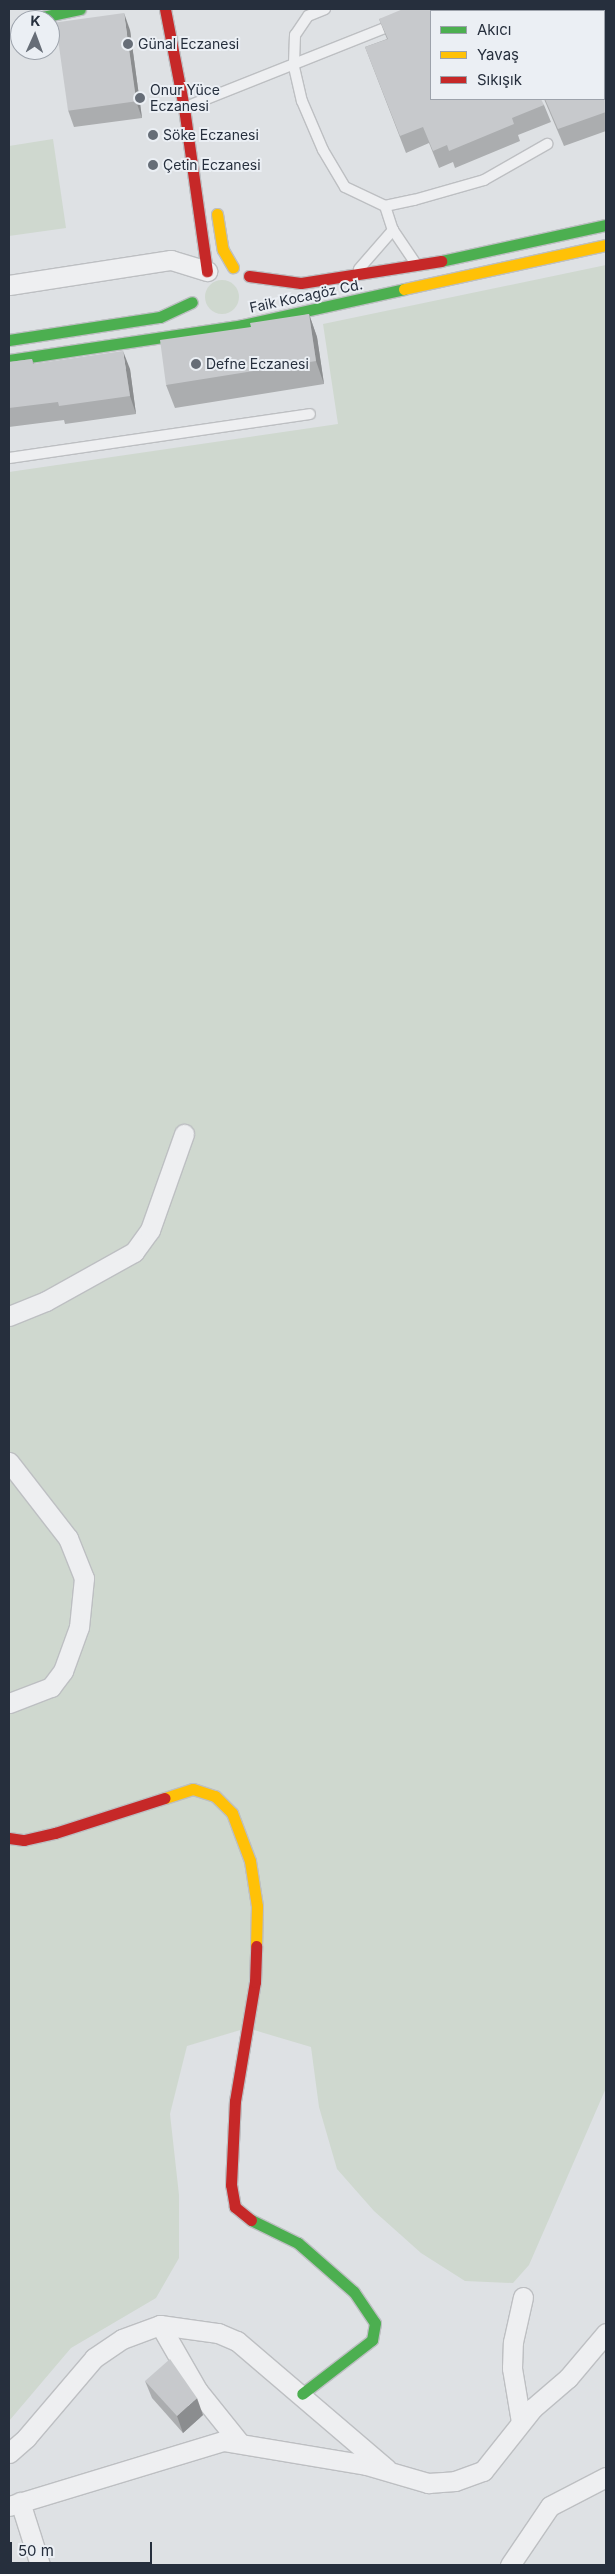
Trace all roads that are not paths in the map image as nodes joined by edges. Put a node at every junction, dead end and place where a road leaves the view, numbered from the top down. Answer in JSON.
{"nodes":[{"id":1,"x":80,"y":9,"type":"edge"},
{"id":2,"x":165,"y":9,"type":"edge"},
{"id":3,"x":325,"y":9,"type":"edge"},
{"id":4,"x":60,"y":13,"type":"edge"},
{"id":5,"x":404,"y":20,"type":"edge"},
{"id":6,"x":294,"y":67,"type":"junction"},
{"id":7,"x":184,"y":108,"type":"junction"},
{"id":8,"x":547,"y":144,"type":"dead end"},
{"id":9,"x":214,"y":201,"type":"dead end"},
{"id":10,"x":385,"y":206,"type":"junction"},
{"id":11,"x":606,"y":225,"type":"edge"},
{"id":12,"x":393,"y":230,"type":"junction"},
{"id":13,"x":606,"y":245,"type":"edge"},
{"id":14,"x":417,"y":266,"type":"junction"},
{"id":15,"x":233,"y":267,"type":"junction"},
{"id":16,"x":248,"y":276,"type":"junction"},
{"id":17,"x":353,"y":276,"type":"junction"},
{"id":18,"x":9,"y":286,"type":"edge"},
{"id":19,"x":256,"y":293,"type":"dead end"},
{"id":20,"x":197,"y":296,"type":"junction"},
{"id":21,"x":253,"y":311,"type":"dead end"},
{"id":22,"x":242,"y":325,"type":"junction"},
{"id":23,"x":215,"y":328,"type":"junction"},
{"id":24,"x":9,"y":340,"type":"edge"},
{"id":25,"x":9,"y":360,"type":"edge"},
{"id":26,"x":310,"y":414,"type":"dead end"},
{"id":27,"x":9,"y":458,"type":"edge"},
{"id":28,"x":184,"y":1134,"type":"dead end"},
{"id":29,"x":9,"y":1316,"type":"edge"},
{"id":30,"x":9,"y":1462,"type":"edge"},
{"id":31,"x":9,"y":1703,"type":"edge"},
{"id":32,"x":9,"y":1838,"type":"edge"},
{"id":33,"x":523,"y":2297,"type":"dead end"},
{"id":34,"x":160,"y":2325,"type":"junction"},
{"id":35,"x":606,"y":2332,"type":"edge"},
{"id":36,"x":302,"y":2394,"type":"junction"},
{"id":37,"x":521,"y":2422,"type":"junction"},
{"id":38,"x":238,"y":2442,"type":"junction"},
{"id":39,"x":9,"y":2453,"type":"edge"},
{"id":40,"x":390,"y":2472,"type":"junction"},
{"id":41,"x":606,"y":2477,"type":"edge"},
{"id":42,"x":14,"y":2504,"type":"edge"},
{"id":43,"x":40,"y":2565,"type":"edge"},
{"id":44,"x":510,"y":2565,"type":"edge"}],
"edges":[{"from":1,"to":4,"type":"street"},
{"from":2,"to":7,"type":"street"},
{"from":3,"to":6,"type":"lane"},
{"from":5,"to":6,"type":"lane"},
{"from":6,"to":7,"type":"lane"},
{"from":6,"to":10,"type":"lane"},
{"from":7,"to":20,"type":"street"},
{"from":8,"to":10,"type":"lane"},
{"from":9,"to":15,"type":"street"},
{"from":10,"to":12,"type":"lane"},
{"from":11,"to":14,"type":"street"},
{"from":12,"to":14,"type":"lane"},
{"from":12,"to":17,"type":"lane"},
{"from":13,"to":22,"type":"street","name":"Faik Kocagöz Cd."},
{"from":14,"to":17,"type":"street"},
{"from":15,"to":16,"type":"street"},
{"from":15,"to":20,"type":"street"},
{"from":16,"to":17,"type":"street"},
{"from":16,"to":19,"type":"street"},
{"from":18,"to":20,"type":"street"},
{"from":20,"to":23,"type":"street"},
{"from":20,"to":24,"type":"street"},
{"from":21,"to":22,"type":"street"},
{"from":22,"to":23,"type":"street","name":"Faik Kocagöz Cd."},
{"from":23,"to":25,"type":"street","name":"Faik Kocagöz Cd."},
{"from":26,"to":27,"type":"lane"},
{"from":28,"to":29,"type":"street"},
{"from":30,"to":31,"type":"street"},
{"from":32,"to":36,"type":"street"},
{"from":33,"to":37,"type":"street"},
{"from":34,"to":36,"type":"street"},
{"from":34,"to":38,"type":"street"},
{"from":34,"to":39,"type":"street"},
{"from":35,"to":37,"type":"street"},
{"from":36,"to":40,"type":"street"},
{"from":37,"to":40,"type":"street"},
{"from":38,"to":40,"type":"street"},
{"from":38,"to":42,"type":"street"},
{"from":41,"to":44,"type":"street"},
{"from":42,"to":43,"type":"street"}]}
